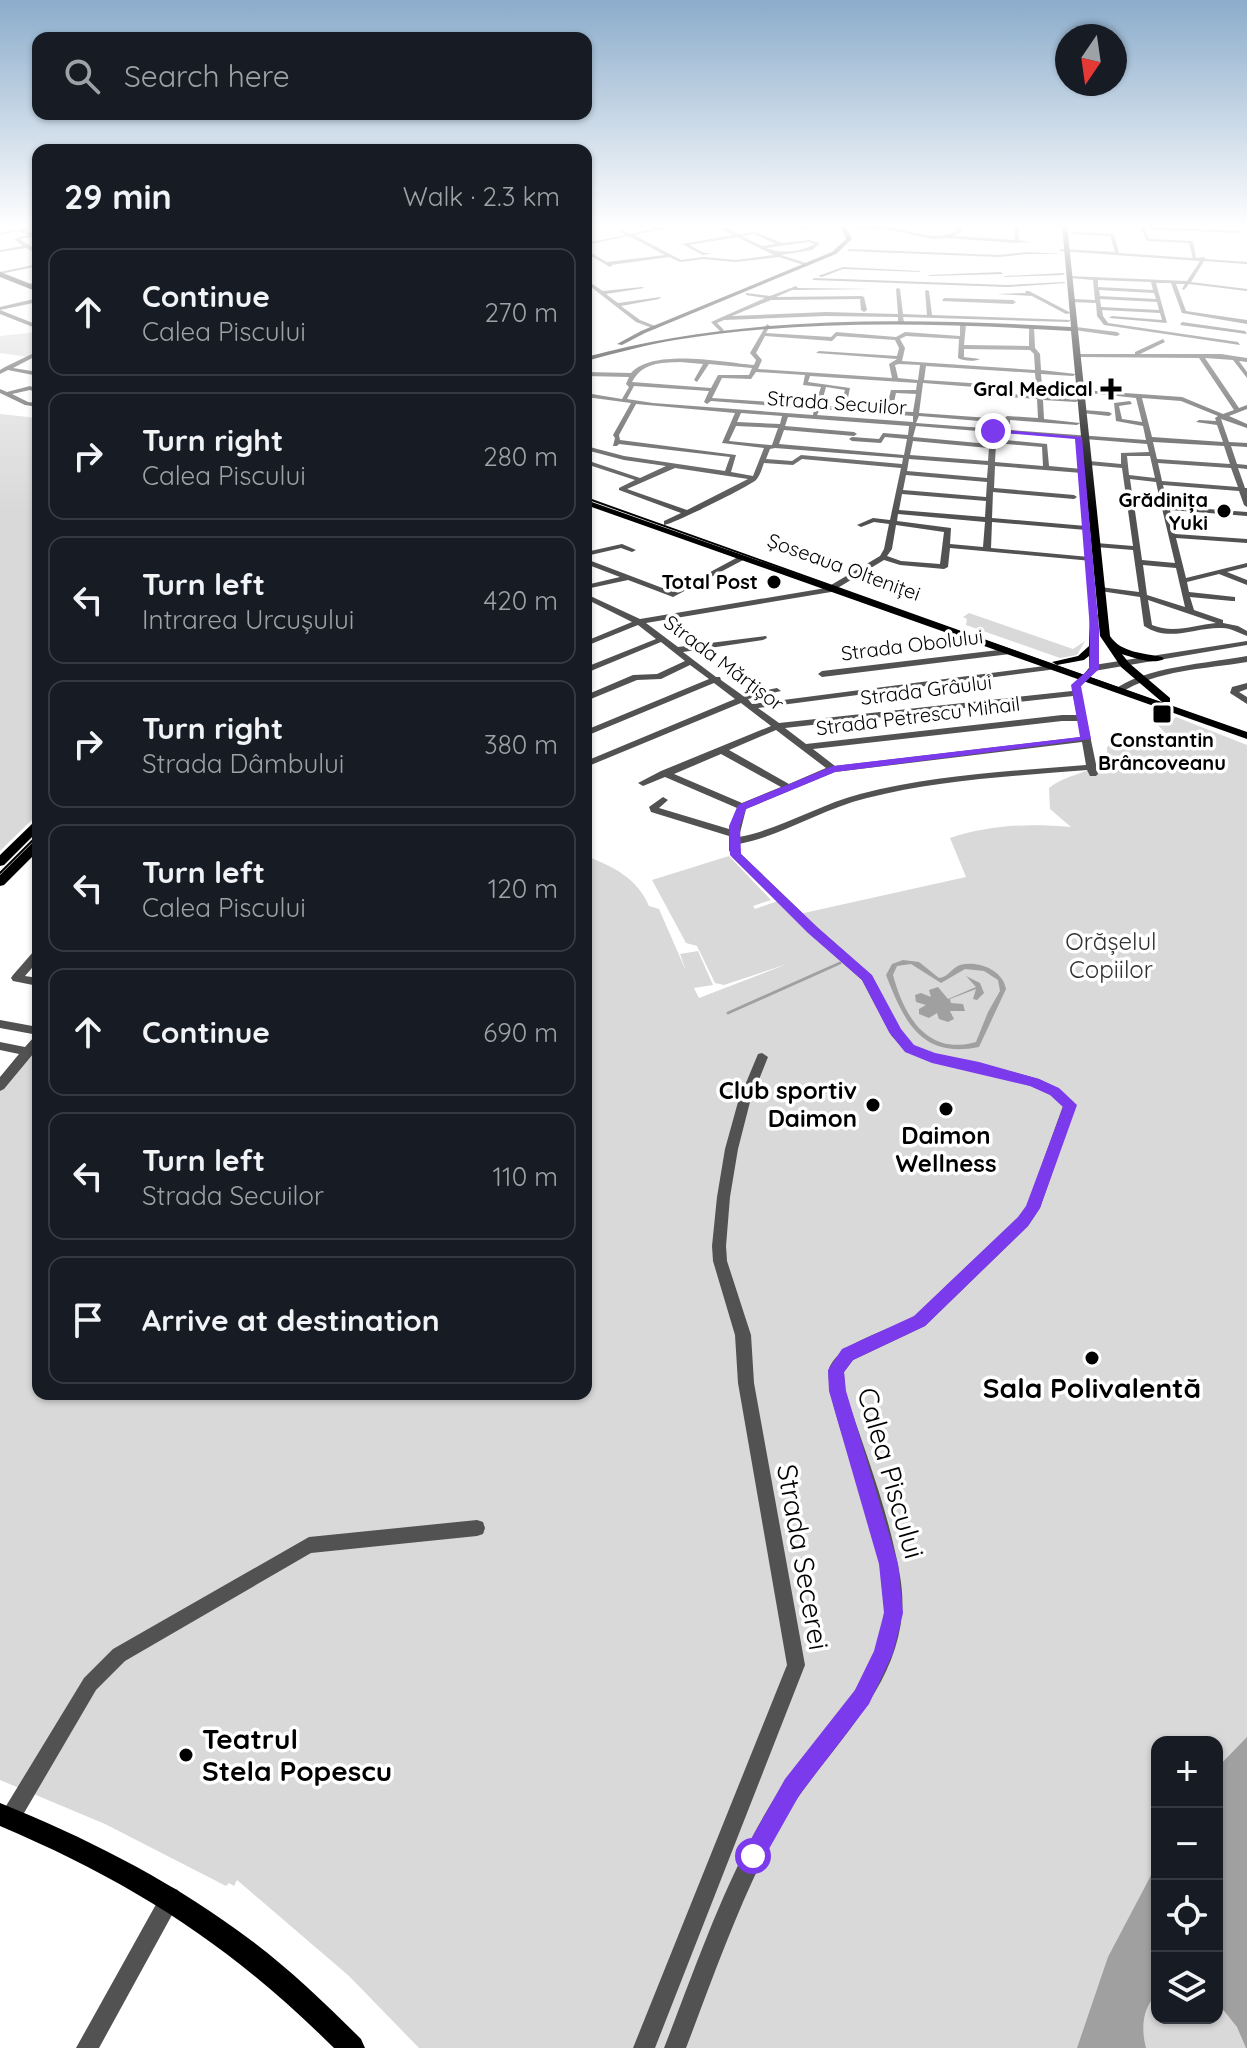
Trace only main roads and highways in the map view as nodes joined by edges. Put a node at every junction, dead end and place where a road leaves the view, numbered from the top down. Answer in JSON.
{"nodes":[{"id":1,"x":638,"y":321,"type":"road end"},
{"id":2,"x":678,"y":321,"type":"edge"},
{"id":3,"x":695,"y":321,"type":"edge"},
{"id":4,"x":1070,"y":323,"type":"junction"},
{"id":5,"x":662,"y":327,"type":"junction"},
{"id":6,"x":678,"y":329,"type":"junction"},
{"id":7,"x":709,"y":332,"type":"junction"},
{"id":8,"x":637,"y":335,"type":"junction"},
{"id":9,"x":662,"y":340,"type":"junction"},
{"id":10,"x":592,"y":356,"type":"edge"},
{"id":11,"x":592,"y":357,"type":"edge"},
{"id":12,"x":1076,"y":380,"type":"junction"},
{"id":13,"x":1083,"y":437,"type":"junction"},
{"id":14,"x":592,"y":496,"type":"edge"},
{"id":15,"x":592,"y":504,"type":"edge"},
{"id":16,"x":835,"y":587,"type":"junction"},
{"id":17,"x":1107,"y":642,"type":"junction"},
{"id":18,"x":1094,"y":646,"type":"junction"},
{"id":19,"x":1159,"y":659,"type":"road end"},
{"id":20,"x":1053,"y":664,"type":"junction"},
{"id":21,"x":1089,"y":673,"type":"junction"},
{"id":22,"x":1120,"y":688,"type":"junction"},
{"id":23,"x":1166,"y":700,"type":"junction"},
{"id":24,"x":1247,"y":729,"type":"edge"},
{"id":25,"x":1247,"y":736,"type":"edge"},
{"id":26,"x":32,"y":830,"type":"edge"},
{"id":27,"x":32,"y":850,"type":"edge"},
{"id":28,"x":0,"y":862,"type":"edge"},
{"id":29,"x":0,"y":882,"type":"edge"},
{"id":30,"x":5,"y":1816,"type":"edge"},
{"id":31,"x":352,"y":2048,"type":"edge"}],
"edges":[{"from":1,"to":5,"type":"main road"},
{"from":2,"to":5,"type":"main road"},
{"from":3,"to":6,"type":"main road"},
{"from":4,"to":7,"type":"main road"},
{"from":4,"to":12,"type":"main road"},
{"from":4,"to":12,"type":"main road"},
{"from":5,"to":6,"type":"main road"},
{"from":5,"to":8,"type":"main road"},
{"from":6,"to":7,"type":"main road"},
{"from":6,"to":9,"type":"main road"},
{"from":7,"to":9,"type":"main road"},
{"from":8,"to":9,"type":"main road"},
{"from":8,"to":10,"type":"main road"},
{"from":9,"to":11,"type":"main road"},
{"from":12,"to":13,"type":"main road"},
{"from":12,"to":13,"type":"main road"},
{"from":13,"to":17,"type":"main road"},
{"from":13,"to":18,"type":"main road"},
{"from":14,"to":16,"type":"main road","name":"Șoseaua Olteniței"},
{"from":15,"to":16,"type":"main road","name":"Șoseaua Olteniței"},
{"from":16,"to":20,"type":"main road","name":"Șoseaua Olteniței"},
{"from":16,"to":20,"type":"main road","name":"Șoseaua Olteniței"},
{"from":17,"to":19,"type":"main road"},
{"from":17,"to":23,"type":"main road"},
{"from":18,"to":20,"type":"main road"},
{"from":18,"to":21,"type":"main road"},
{"from":20,"to":21,"type":"main road","name":"Șoseaua Olteniței"},
{"from":21,"to":22,"type":"main road","name":"Șoseaua Olteniței"},
{"from":22,"to":23,"type":"main road","name":"Șoseaua Olteniței"},
{"from":22,"to":25,"type":"main road","name":"Șoseaua Olteniței"},
{"from":23,"to":24,"type":"main road","name":"Șoseaua Olteniței"},
{"from":26,"to":28,"type":"main road"},
{"from":27,"to":29,"type":"main road"},
{"from":30,"to":31,"type":"main road"}]}
